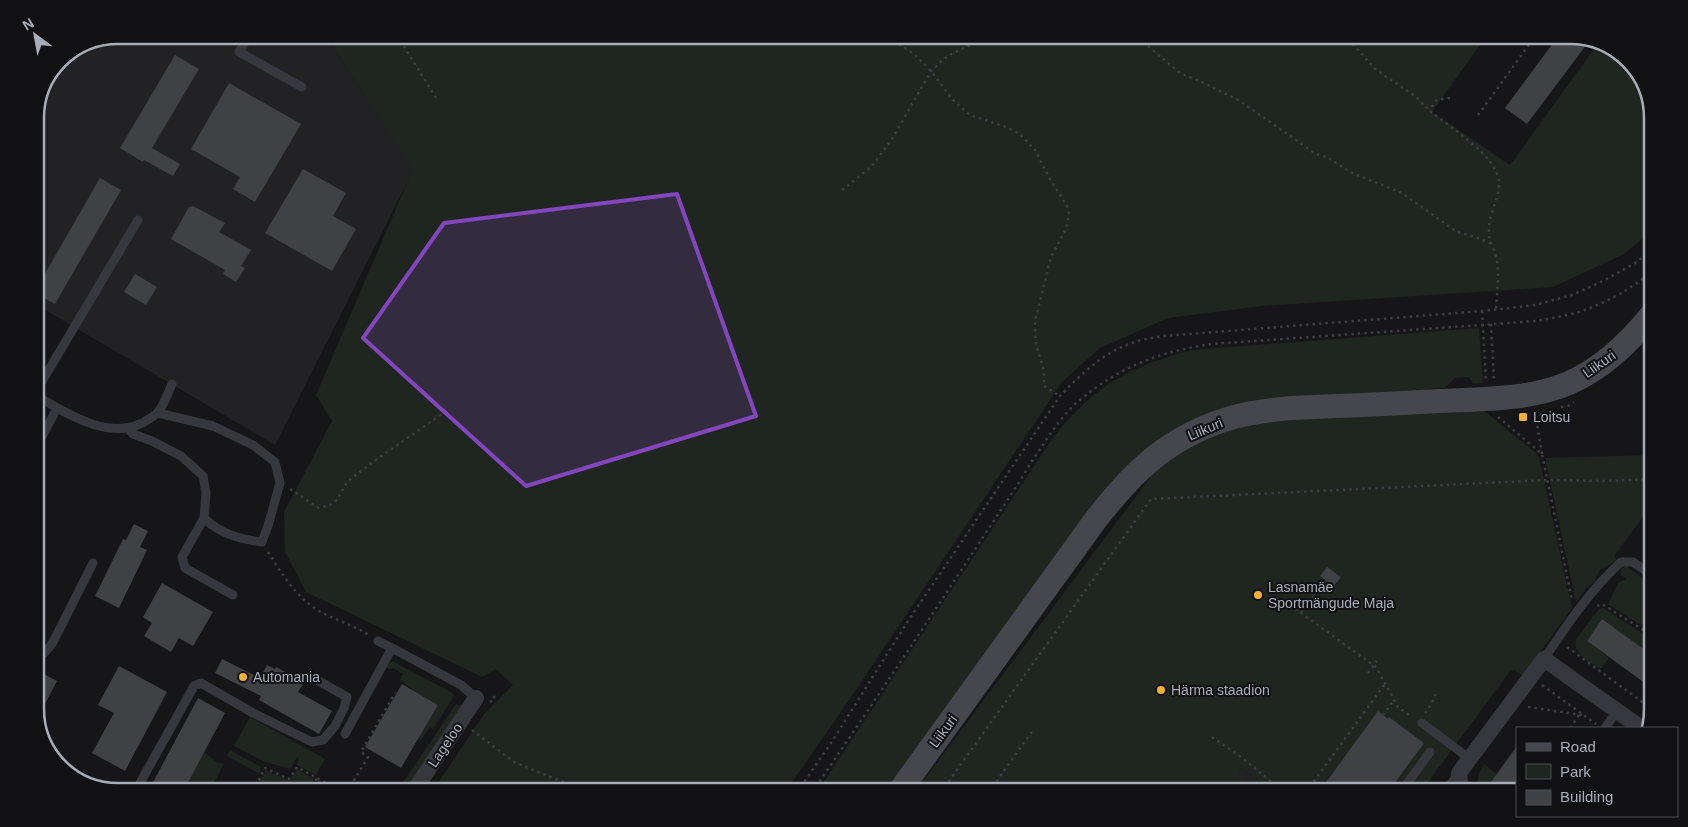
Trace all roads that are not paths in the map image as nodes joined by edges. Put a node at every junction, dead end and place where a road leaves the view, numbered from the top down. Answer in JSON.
{"nodes":[{"id":1,"x":244,"y":44,"type":"edge"},
{"id":2,"x":302,"y":88,"type":"dead end"},
{"id":3,"x":138,"y":220,"type":"dead end"},
{"id":4,"x":1644,"y":323,"type":"edge"},
{"id":5,"x":44,"y":379,"type":"edge"},
{"id":6,"x":172,"y":384,"type":"dead end"},
{"id":7,"x":44,"y":400,"type":"edge"},
{"id":8,"x":57,"y":408,"type":"junction"},
{"id":9,"x":158,"y":412,"type":"junction"},
{"id":10,"x":128,"y":428,"type":"junction"},
{"id":11,"x":44,"y":433,"type":"edge"},
{"id":12,"x":204,"y":518,"type":"junction"},
{"id":13,"x":93,"y":563,"type":"dead end"},
{"id":14,"x":1644,"y":570,"type":"edge"},
{"id":15,"x":233,"y":595,"type":"dead end"},
{"id":16,"x":378,"y":641,"type":"road end"},
{"id":17,"x":392,"y":648,"type":"junction"},
{"id":18,"x":44,"y":653,"type":"edge"},
{"id":19,"x":1544,"y":659,"type":"junction"},
{"id":20,"x":310,"y":676,"type":"dead end"},
{"id":21,"x":484,"y":697,"type":"joint"},
{"id":22,"x":1617,"y":711,"type":"junction"},
{"id":23,"x":1420,"y":722,"type":"road end"},
{"id":24,"x":1602,"y":727,"type":"edge"},
{"id":25,"x":1640,"y":727,"type":"edge"},
{"id":26,"x":345,"y":734,"type":"dead end"},
{"id":27,"x":1430,"y":752,"type":"dead end"},
{"id":28,"x":1470,"y":759,"type":"junction"},
{"id":29,"x":1459,"y":773,"type":"junction"},
{"id":30,"x":140,"y":783,"type":"edge"},
{"id":31,"x":420,"y":783,"type":"edge"},
{"id":32,"x":906,"y":783,"type":"edge"},
{"id":33,"x":1408,"y":783,"type":"edge"},
{"id":34,"x":1452,"y":783,"type":"edge"},
{"id":35,"x":1460,"y":783,"type":"edge"}],
"edges":[{"from":1,"to":2,"type":"lane"},
{"from":3,"to":5,"type":"lane"},
{"from":4,"to":32,"type":"street","name":"Liikuri"},
{"from":6,"to":9,"type":"lane"},
{"from":7,"to":8,"type":"lane"},
{"from":8,"to":10,"type":"lane"},
{"from":8,"to":11,"type":"lane"},
{"from":9,"to":10,"type":"lane"},
{"from":9,"to":12,"type":"lane"},
{"from":10,"to":12,"type":"lane"},
{"from":12,"to":15,"type":"lane"},
{"from":13,"to":18,"type":"lane"},
{"from":14,"to":19,"type":"lane"},
{"from":16,"to":17,"type":"lane"},
{"from":17,"to":21,"type":"lane"},
{"from":17,"to":26,"type":"lane"},
{"from":19,"to":22,"type":"street"},
{"from":19,"to":28,"type":"street"},
{"from":20,"to":30,"type":"lane"},
{"from":21,"to":31,"type":"street","name":"Lageloo"},
{"from":22,"to":24,"type":"lane"},
{"from":22,"to":25,"type":"street"},
{"from":23,"to":28,"type":"lane"},
{"from":27,"to":33,"type":"lane"},
{"from":28,"to":29,"type":"street"},
{"from":29,"to":34,"type":"lane"},
{"from":29,"to":35,"type":"street"}]}
